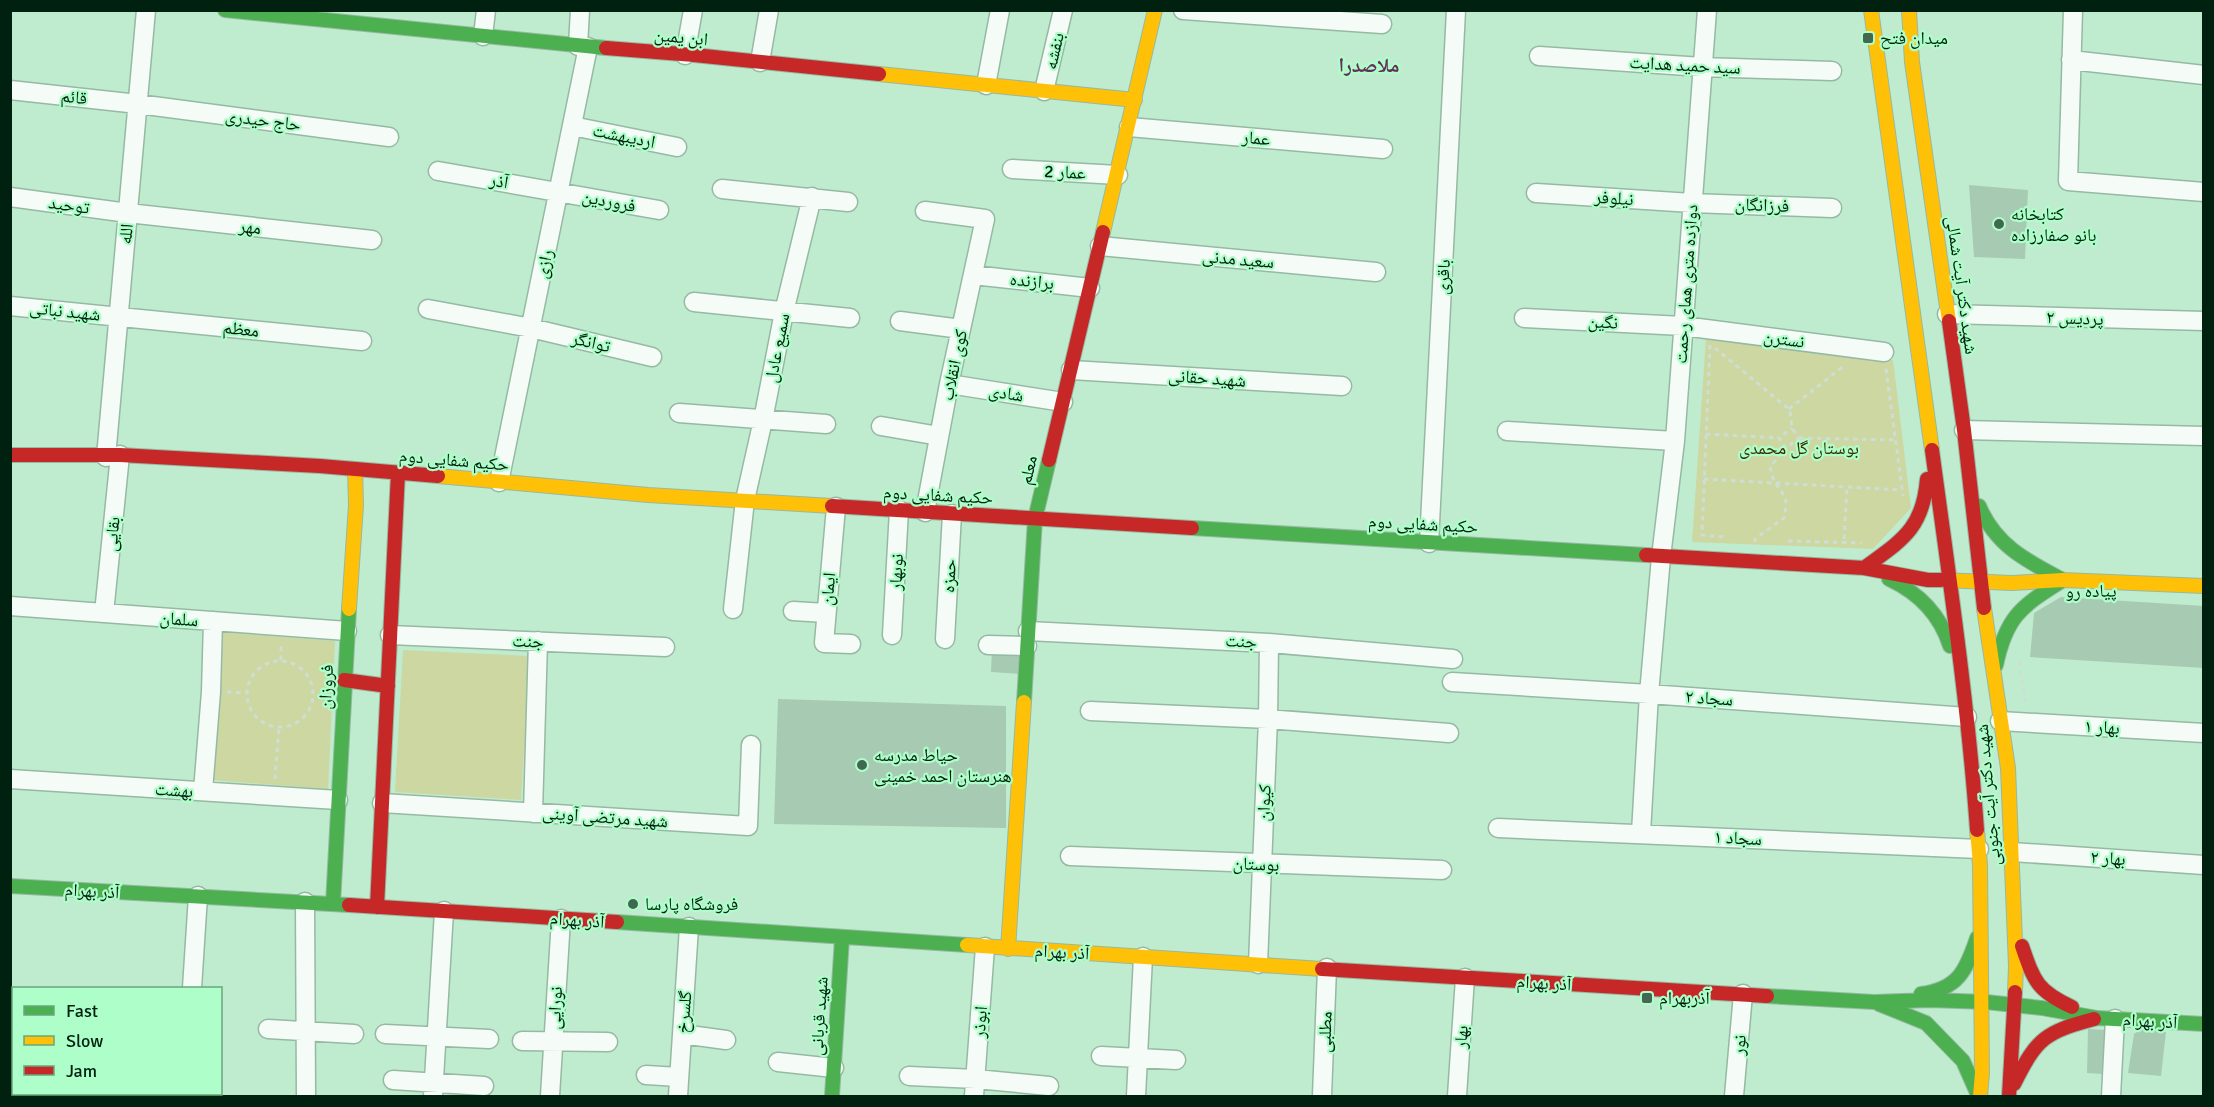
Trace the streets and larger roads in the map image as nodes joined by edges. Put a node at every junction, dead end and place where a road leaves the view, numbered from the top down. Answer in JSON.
{"nodes":[{"id":1,"x":146,"y":10,"type":"edge"},
{"id":2,"x":225,"y":10,"type":"edge"},
{"id":3,"x":486,"y":10,"type":"edge"},
{"id":4,"x":580,"y":10,"type":"edge"},
{"id":5,"x":693,"y":10,"type":"edge"},
{"id":6,"x":769,"y":10,"type":"edge"},
{"id":7,"x":1000,"y":10,"type":"edge"},
{"id":8,"x":1063,"y":10,"type":"edge"},
{"id":9,"x":1155,"y":10,"type":"edge"},
{"id":10,"x":1183,"y":10,"type":"edge"},
{"id":11,"x":1456,"y":10,"type":"edge"},
{"id":12,"x":1707,"y":10,"type":"edge"},
{"id":13,"x":1871,"y":10,"type":"edge"},
{"id":14,"x":1909,"y":10,"type":"edge"},
{"id":15,"x":2073,"y":10,"type":"edge"},
{"id":16,"x":290,"y":14,"type":"edge"},
{"id":17,"x":367,"y":18,"type":"edge"},
{"id":18,"x":1382,"y":24,"type":"dead end"},
{"id":19,"x":483,"y":36,"type":"junction"},
{"id":20,"x":583,"y":46,"type":"junction"},
{"id":21,"x":685,"y":55,"type":"junction"},
{"id":22,"x":1539,"y":56,"type":"dead end"},
{"id":23,"x":2071,"y":60,"type":"junction"},
{"id":24,"x":759,"y":62,"type":"junction"},
{"id":25,"x":1702,"y":67,"type":"junction"},
{"id":26,"x":1832,"y":71,"type":"dead end"},
{"id":27,"x":2204,"y":75,"type":"edge"},
{"id":28,"x":986,"y":85,"type":"junction"},
{"id":29,"x":10,"y":90,"type":"edge"},
{"id":30,"x":1044,"y":91,"type":"junction"},
{"id":31,"x":1135,"y":100,"type":"junction"},
{"id":32,"x":138,"y":104,"type":"junction"},
{"id":33,"x":572,"y":126,"type":"junction"},
{"id":34,"x":1129,"y":127,"type":"junction"},
{"id":35,"x":389,"y":136,"type":"dead end"},
{"id":36,"x":677,"y":147,"type":"dead end"},
{"id":37,"x":1383,"y":149,"type":"dead end"},
{"id":38,"x":1012,"y":169,"type":"dead end"},
{"id":39,"x":438,"y":171,"type":"dead end"},
{"id":40,"x":1118,"y":175,"type":"junction"},
{"id":41,"x":722,"y":189,"type":"dead end"},
{"id":42,"x":559,"y":191,"type":"junction"},
{"id":43,"x":2204,"y":192,"type":"edge"},
{"id":44,"x":1536,"y":193,"type":"dead end"},
{"id":45,"x":10,"y":197,"type":"edge"},
{"id":46,"x":812,"y":197,"type":"junction"},
{"id":47,"x":848,"y":202,"type":"dead end"},
{"id":48,"x":1692,"y":202,"type":"junction"},
{"id":49,"x":1832,"y":208,"type":"dead end"},
{"id":50,"x":659,"y":210,"type":"dead end"},
{"id":51,"x":925,"y":211,"type":"dead end"},
{"id":52,"x":128,"y":213,"type":"junction"},
{"id":53,"x":372,"y":240,"type":"dead end"},
{"id":54,"x":1100,"y":246,"type":"junction"},
{"id":55,"x":1376,"y":272,"type":"dead end"},
{"id":56,"x":974,"y":275,"type":"junction"},
{"id":57,"x":1090,"y":288,"type":"junction"},
{"id":58,"x":694,"y":302,"type":"dead end"},
{"id":59,"x":10,"y":306,"type":"edge"},
{"id":60,"x":428,"y":309,"type":"dead end"},
{"id":61,"x":784,"y":312,"type":"junction"},
{"id":62,"x":1947,"y":314,"type":"junction"},
{"id":63,"x":119,"y":317,"type":"junction"},
{"id":64,"x":850,"y":318,"type":"dead end"},
{"id":65,"x":1524,"y":318,"type":"dead end"},
{"id":66,"x":900,"y":321,"type":"dead end"},
{"id":67,"x":2204,"y":321,"type":"edge"},
{"id":68,"x":1683,"y":326,"type":"junction"},
{"id":69,"x":531,"y":328,"type":"junction"},
{"id":70,"x":961,"y":329,"type":"junction"},
{"id":71,"x":362,"y":342,"type":"dead end"},
{"id":72,"x":1884,"y":352,"type":"road end"},
{"id":73,"x":652,"y":357,"type":"dead end"},
{"id":74,"x":1071,"y":370,"type":"junction"},
{"id":75,"x":949,"y":384,"type":"junction"},
{"id":76,"x":1342,"y":386,"type":"dead end"},
{"id":77,"x":1063,"y":402,"type":"junction"},
{"id":78,"x":679,"y":413,"type":"dead end"},
{"id":79,"x":764,"y":420,"type":"junction"},
{"id":80,"x":826,"y":424,"type":"dead end"},
{"id":81,"x":881,"y":426,"type":"dead end"},
{"id":82,"x":1964,"y":430,"type":"junction"},
{"id":83,"x":1507,"y":431,"type":"dead end"},
{"id":84,"x":1929,"y":433,"type":"junction"},
{"id":85,"x":939,"y":436,"type":"junction"},
{"id":86,"x":2204,"y":436,"type":"edge"},
{"id":87,"x":1675,"y":441,"type":"junction"},
{"id":88,"x":10,"y":455,"type":"edge"},
{"id":89,"x":113,"y":456,"type":"junction"},
{"id":90,"x":355,"y":469,"type":"junction"},
{"id":91,"x":398,"y":473,"type":"junction"},
{"id":92,"x":499,"y":482,"type":"junction"},
{"id":93,"x":1971,"y":483,"type":"junction"},
{"id":94,"x":367,"y":491,"type":"dead end"},
{"id":95,"x":385,"y":492,"type":"dead end"},
{"id":96,"x":745,"y":500,"type":"junction"},
{"id":97,"x":356,"y":505,"type":"junction"},
{"id":98,"x":395,"y":507,"type":"junction"},
{"id":99,"x":836,"y":507,"type":"junction"},
{"id":100,"x":899,"y":510,"type":"junction"},
{"id":101,"x":925,"y":512,"type":"junction"},
{"id":102,"x":952,"y":514,"type":"junction"},
{"id":103,"x":1035,"y":519,"type":"junction"},
{"id":104,"x":1429,"y":543,"type":"junction"},
{"id":105,"x":1660,"y":557,"type":"junction"},
{"id":106,"x":1916,"y":563,"type":"dead end"},
{"id":107,"x":1963,"y":564,"type":"junction"},
{"id":108,"x":1864,"y":568,"type":"junction"},
{"id":109,"x":2013,"y":568,"type":"dead end"},
{"id":110,"x":2063,"y":580,"type":"junction"},
{"id":111,"x":1949,"y":581,"type":"junction"},
{"id":112,"x":1981,"y":582,"type":"junction"},
{"id":113,"x":2204,"y":586,"type":"edge"},
{"id":114,"x":10,"y":606,"type":"edge"},
{"id":115,"x":733,"y":609,"type":"dead end"},
{"id":116,"x":793,"y":611,"type":"dead end"},
{"id":117,"x":105,"y":613,"type":"junction"},
{"id":118,"x":826,"y":613,"type":"junction"},
{"id":119,"x":213,"y":621,"type":"junction"},
{"id":120,"x":347,"y":631,"type":"junction"},
{"id":121,"x":892,"y":634,"type":"dead end"},
{"id":122,"x":390,"y":635,"type":"junction"},
{"id":123,"x":945,"y":639,"type":"dead end"},
{"id":124,"x":1028,"y":639,"type":"junction"},
{"id":125,"x":538,"y":641,"type":"junction"},
{"id":126,"x":1269,"y":643,"type":"junction"},
{"id":127,"x":851,"y":644,"type":"dead end"},
{"id":128,"x":988,"y":645,"type":"dead end"},
{"id":129,"x":665,"y":647,"type":"dead end"},
{"id":130,"x":1453,"y":659,"type":"dead end"},
{"id":131,"x":1993,"y":676,"type":"junction"},
{"id":132,"x":344,"y":681,"type":"junction"},
{"id":133,"x":1452,"y":682,"type":"dead end"},
{"id":134,"x":388,"y":686,"type":"junction"},
{"id":135,"x":1649,"y":694,"type":"junction"},
{"id":136,"x":1966,"y":710,"type":"junction"},
{"id":137,"x":1090,"y":711,"type":"dead end"},
{"id":138,"x":1268,"y":719,"type":"junction"},
{"id":139,"x":2000,"y":721,"type":"junction"},
{"id":140,"x":1449,"y":733,"type":"dead end"},
{"id":141,"x":2204,"y":733,"type":"edge"},
{"id":142,"x":751,"y":745,"type":"dead end"},
{"id":143,"x":10,"y":779,"type":"edge"},
{"id":144,"x":203,"y":791,"type":"junction"},
{"id":145,"x":338,"y":800,"type":"junction"},
{"id":146,"x":382,"y":803,"type":"junction"},
{"id":147,"x":533,"y":813,"type":"junction"},
{"id":148,"x":1498,"y":828,"type":"dead end"},
{"id":149,"x":1641,"y":833,"type":"junction"},
{"id":150,"x":1979,"y":849,"type":"junction"},
{"id":151,"x":2012,"y":852,"type":"junction"},
{"id":152,"x":1070,"y":856,"type":"dead end"},
{"id":153,"x":1262,"y":864,"type":"junction"},
{"id":154,"x":2204,"y":865,"type":"edge"},
{"id":155,"x":1442,"y":870,"type":"dead end"},
{"id":156,"x":334,"y":871,"type":"junction"},
{"id":157,"x":379,"y":873,"type":"junction"},
{"id":158,"x":10,"y":886,"type":"edge"},
{"id":159,"x":198,"y":896,"type":"junction"},
{"id":160,"x":305,"y":902,"type":"junction"},
{"id":161,"x":333,"y":904,"type":"junction"},
{"id":162,"x":377,"y":907,"type":"junction"},
{"id":163,"x":444,"y":911,"type":"junction"},
{"id":164,"x":561,"y":919,"type":"junction"},
{"id":165,"x":1980,"y":926,"type":"junction"},
{"id":166,"x":689,"y":927,"type":"junction"},
{"id":167,"x":2015,"y":927,"type":"junction"},
{"id":168,"x":842,"y":938,"type":"junction"},
{"id":169,"x":985,"y":947,"type":"junction"},
{"id":170,"x":1008,"y":949,"type":"junction"},
{"id":171,"x":1143,"y":957,"type":"junction"},
{"id":172,"x":1258,"y":964,"type":"junction"},
{"id":173,"x":1327,"y":968,"type":"junction"},
{"id":174,"x":1465,"y":978,"type":"junction"},
{"id":175,"x":192,"y":987,"type":"edge"},
{"id":176,"x":1743,"y":994,"type":"junction"},
{"id":177,"x":1874,"y":1002,"type":"junction"},
{"id":178,"x":1981,"y":1003,"type":"junction"},
{"id":179,"x":1935,"y":1015,"type":"dead end"},
{"id":180,"x":1996,"y":1016,"type":"junction"},
{"id":181,"x":2106,"y":1018,"type":"junction"},
{"id":182,"x":2204,"y":1024,"type":"edge"},
{"id":183,"x":268,"y":1029,"type":"dead end"},
{"id":184,"x":306,"y":1032,"type":"junction"},
{"id":185,"x":354,"y":1034,"type":"dead end"},
{"id":186,"x":385,"y":1034,"type":"dead end"},
{"id":187,"x":682,"y":1034,"type":"junction"},
{"id":188,"x":437,"y":1036,"type":"junction"},
{"id":189,"x":489,"y":1039,"type":"dead end"},
{"id":190,"x":726,"y":1040,"type":"dead end"},
{"id":191,"x":522,"y":1041,"type":"dead end"},
{"id":192,"x":554,"y":1041,"type":"junction"},
{"id":193,"x":608,"y":1042,"type":"dead end"},
{"id":194,"x":1101,"y":1056,"type":"dead end"},
{"id":195,"x":1138,"y":1057,"type":"junction"},
{"id":196,"x":1176,"y":1060,"type":"dead end"},
{"id":197,"x":778,"y":1062,"type":"dead end"},
{"id":198,"x":834,"y":1068,"type":"junction"},
{"id":199,"x":646,"y":1075,"type":"dead end"},
{"id":200,"x":909,"y":1076,"type":"dead end"},
{"id":201,"x":679,"y":1077,"type":"junction"},
{"id":202,"x":393,"y":1080,"type":"dead end"},
{"id":203,"x":484,"y":1086,"type":"dead end"},
{"id":204,"x":1049,"y":1086,"type":"dead end"},
{"id":205,"x":975,"y":1088,"type":"edge"},
{"id":206,"x":434,"y":1090,"type":"edge"},
{"id":207,"x":2009,"y":1095,"type":"edge"},
{"id":208,"x":306,"y":1096,"type":"edge"},
{"id":209,"x":550,"y":1096,"type":"edge"},
{"id":210,"x":678,"y":1096,"type":"edge"},
{"id":211,"x":832,"y":1096,"type":"edge"},
{"id":212,"x":1136,"y":1096,"type":"edge"},
{"id":213,"x":1322,"y":1096,"type":"edge"},
{"id":214,"x":1457,"y":1096,"type":"edge"},
{"id":215,"x":1734,"y":1096,"type":"edge"},
{"id":216,"x":1979,"y":1096,"type":"edge"},
{"id":217,"x":2111,"y":1096,"type":"edge"}],
"edges":[{"from":1,"to":32,"type":"street","name":"الله"},
{"from":2,"to":16,"type":"street","name":"ابن یمین"},
{"from":3,"to":19,"type":"street"},
{"from":4,"to":20,"type":"street","name":"رازی"},
{"from":5,"to":21,"type":"street"},
{"from":6,"to":24,"type":"street"},
{"from":7,"to":28,"type":"street"},
{"from":8,"to":30,"type":"street","name":"بنفشه"},
{"from":9,"to":31,"type":"street","name":"معلم"},
{"from":10,"to":18,"type":"street"},
{"from":11,"to":104,"type":"street","name":"باقری"},
{"from":12,"to":25,"type":"street","name":"دوازده متری همای رحمت"},
{"from":13,"to":84,"type":"street"},
{"from":14,"to":62,"type":"street","name":"شهید دکتر آیت شمالی"},
{"from":15,"to":23,"type":"street"},
{"from":16,"to":17,"type":"street","name":"ابن یمین"},
{"from":17,"to":19,"type":"street","name":"ابن یمین"},
{"from":19,"to":20,"type":"street","name":"ابن یمین"},
{"from":20,"to":21,"type":"street","name":"ابن یمین"},
{"from":20,"to":33,"type":"street","name":"رازی"},
{"from":21,"to":24,"type":"street","name":"ابن یمین"},
{"from":22,"to":25,"type":"street","name":"سید حمید هدایت"},
{"from":23,"to":27,"type":"street"},
{"from":23,"to":43,"type":"street"},
{"from":24,"to":28,"type":"street","name":"ابن یمین"},
{"from":25,"to":26,"type":"street","name":"سید حمید هدایت"},
{"from":25,"to":48,"type":"street","name":"دوازده متری همای رحمت"},
{"from":28,"to":30,"type":"street","name":"ابن یمین"},
{"from":29,"to":32,"type":"street","name":"قائم"},
{"from":30,"to":31,"type":"street","name":"ابن یمین"},
{"from":31,"to":34,"type":"street","name":"معلم"},
{"from":32,"to":35,"type":"street","name":"حاج حیدری"},
{"from":32,"to":52,"type":"street","name":"الله"},
{"from":33,"to":36,"type":"street","name":"اردیبهشت"},
{"from":33,"to":42,"type":"street","name":"رازی"},
{"from":34,"to":37,"type":"street","name":"عمار"},
{"from":34,"to":40,"type":"street","name":"معلم"},
{"from":38,"to":40,"type":"street","name":"عمار 2"},
{"from":39,"to":42,"type":"street","name":"آذر"},
{"from":40,"to":54,"type":"street","name":"معلم"},
{"from":41,"to":46,"type":"street"},
{"from":42,"to":50,"type":"street","name":"فروردین"},
{"from":42,"to":69,"type":"street","name":"رازی"},
{"from":44,"to":48,"type":"street","name":"نیلوفر"},
{"from":45,"to":52,"type":"street","name":"توحید"},
{"from":46,"to":47,"type":"street"},
{"from":46,"to":61,"type":"street","name":"سمیع عادل"},
{"from":48,"to":49,"type":"street","name":"فرزانگان"},
{"from":48,"to":68,"type":"street","name":"دوازده متری همای رحمت"},
{"from":51,"to":56,"type":"street","name":"کوی انقلاب"},
{"from":52,"to":53,"type":"street","name":"مهر"},
{"from":52,"to":63,"type":"street","name":"الله"},
{"from":54,"to":55,"type":"street","name":"سعید مدنی"},
{"from":54,"to":57,"type":"street","name":"معلم"},
{"from":56,"to":57,"type":"street","name":"برازنده"},
{"from":56,"to":70,"type":"street","name":"کوی انقلاب"},
{"from":57,"to":74,"type":"street","name":"معلم"},
{"from":58,"to":61,"type":"street"},
{"from":59,"to":63,"type":"street","name":"شهید نباتی"},
{"from":60,"to":69,"type":"street","name":"توانگر"},
{"from":61,"to":64,"type":"street"},
{"from":61,"to":79,"type":"street","name":"سمیع عادل"},
{"from":62,"to":67,"type":"street","name":"پردیس ۲"},
{"from":62,"to":82,"type":"street","name":"شهید دکتر آیت شمالی"},
{"from":63,"to":71,"type":"street","name":"معظم"},
{"from":63,"to":89,"type":"street","name":"الله"},
{"from":65,"to":68,"type":"street","name":"نگین"},
{"from":66,"to":70,"type":"street"},
{"from":68,"to":72,"type":"street","name":"نسترن"},
{"from":68,"to":87,"type":"street","name":"دوازده متری همای رحمت"},
{"from":69,"to":73,"type":"street","name":"توانگر"},
{"from":69,"to":92,"type":"street","name":"رازی"},
{"from":70,"to":75,"type":"street","name":"کوی انقلاب"},
{"from":74,"to":76,"type":"street","name":"شهید حقانی"},
{"from":74,"to":77,"type":"street","name":"معلم"},
{"from":75,"to":77,"type":"street","name":"شادی"},
{"from":75,"to":85,"type":"street","name":"کوی انقلاب"},
{"from":77,"to":103,"type":"street","name":"معلم"},
{"from":78,"to":79,"type":"street"},
{"from":79,"to":80,"type":"street"},
{"from":79,"to":96,"type":"street","name":"سمیع عادل"},
{"from":81,"to":85,"type":"street"},
{"from":82,"to":86,"type":"street"},
{"from":82,"to":93,"type":"street","name":"شهید دکتر آیت شمالی"},
{"from":83,"to":87,"type":"street"},
{"from":84,"to":107,"type":"street"},
{"from":84,"to":108,"type":"street"},
{"from":85,"to":101,"type":"street","name":"کوی انقلاب"},
{"from":87,"to":105,"type":"street","name":"دوازده متری همای رحمت"},
{"from":88,"to":89,"type":"street","name":"حکیم شفایی دوم"},
{"from":89,"to":90,"type":"street","name":"حکیم شفایی دوم"},
{"from":89,"to":117,"type":"street","name":"بقایی"},
{"from":90,"to":91,"type":"street","name":"حکیم شفایی دوم"},
{"from":90,"to":97,"type":"street","name":"فروزان"},
{"from":91,"to":92,"type":"street","name":"حکیم شفایی دوم"},
{"from":91,"to":98,"type":"street"},
{"from":92,"to":96,"type":"street","name":"حکیم شفایی دوم"},
{"from":93,"to":107,"type":"street","name":"شهید دکتر آیت شمالی"},
{"from":93,"to":110,"type":"street"},
{"from":94,"to":97,"type":"street"},
{"from":95,"to":98,"type":"street"},
{"from":96,"to":99,"type":"street","name":"حکیم شفایی دوم"},
{"from":96,"to":115,"type":"street"},
{"from":97,"to":120,"type":"street","name":"فروزان"},
{"from":98,"to":122,"type":"street"},
{"from":99,"to":100,"type":"street","name":"حکیم شفایی دوم"},
{"from":99,"to":118,"type":"street","name":"ایمان"},
{"from":100,"to":101,"type":"street","name":"حکیم شفایی دوم"},
{"from":100,"to":121,"type":"street","name":"نوبهار"},
{"from":101,"to":102,"type":"street","name":"حکیم شفایی دوم"},
{"from":102,"to":103,"type":"street","name":"حکیم شفایی دوم"},
{"from":102,"to":123,"type":"street","name":"حمزه"},
{"from":103,"to":104,"type":"street","name":"حکیم شفایی دوم"},
{"from":103,"to":124,"type":"street","name":"معلم"},
{"from":104,"to":105,"type":"street","name":"حکیم شفایی دوم"},
{"from":105,"to":108,"type":"street","name":"حکیم شفایی دوم"},
{"from":105,"to":135,"type":"street","name":"دوازده متری همای رحمت"},
{"from":106,"to":108,"type":"street"},
{"from":107,"to":111,"type":"street","name":"شهید دکتر آیت جنوبی"},
{"from":107,"to":112,"type":"street","name":"شهید دکتر آیت جنوبی"},
{"from":108,"to":111,"type":"street"},
{"from":108,"to":136,"type":"street"},
{"from":109,"to":110,"type":"street"},
{"from":110,"to":112,"type":"street"},
{"from":110,"to":113,"type":"street"},
{"from":110,"to":131,"type":"street"},
{"from":111,"to":112,"type":"street"},
{"from":111,"to":136,"type":"street","name":"شهید دکتر آیت جنوبی"},
{"from":112,"to":131,"type":"street","name":"شهید دکتر آیت جنوبی"},
{"from":114,"to":117,"type":"street","name":"سلمان"},
{"from":116,"to":118,"type":"street"},
{"from":117,"to":119,"type":"street","name":"سلمان"},
{"from":118,"to":127,"type":"street","name":"ایمان"},
{"from":119,"to":120,"type":"street","name":"سلمان"},
{"from":119,"to":144,"type":"street"},
{"from":120,"to":132,"type":"street","name":"فروزان"},
{"from":122,"to":125,"type":"street","name":"جنت"},
{"from":122,"to":134,"type":"street"},
{"from":124,"to":126,"type":"street","name":"جنت"},
{"from":124,"to":128,"type":"street","name":"جنت"},
{"from":124,"to":170,"type":"street","name":"معلم"},
{"from":125,"to":129,"type":"street","name":"جنت"},
{"from":125,"to":147,"type":"street"},
{"from":126,"to":130,"type":"street","name":"جنت"},
{"from":126,"to":138,"type":"street","name":"کیوان"},
{"from":131,"to":139,"type":"street","name":"شهید دکتر آیت جنوبی"},
{"from":132,"to":134,"type":"street"},
{"from":132,"to":145,"type":"street","name":"فروزان"},
{"from":133,"to":135,"type":"street","name":"سجاد ۲"},
{"from":134,"to":146,"type":"street"},
{"from":135,"to":136,"type":"street","name":"سجاد ۲"},
{"from":135,"to":149,"type":"street","name":"دوازده متری همای رحمت"},
{"from":136,"to":150,"type":"street","name":"شهید دکتر آیت جنوبی"},
{"from":137,"to":138,"type":"street"},
{"from":138,"to":140,"type":"street"},
{"from":138,"to":153,"type":"street","name":"کیوان"},
{"from":139,"to":141,"type":"street","name":"بهار ۱"},
{"from":139,"to":151,"type":"street","name":"شهید دکتر آیت جنوبی"},
{"from":142,"to":147,"type":"street","name":"شهید مرتضی آوینی"},
{"from":143,"to":144,"type":"street","name":"بهشت"},
{"from":144,"to":145,"type":"street","name":"بهشت"},
{"from":145,"to":156,"type":"street","name":"فروزان"},
{"from":146,"to":147,"type":"street","name":"شهید مرتضی آوینی"},
{"from":146,"to":157,"type":"street"},
{"from":148,"to":149,"type":"street","name":"سجاد ۱"},
{"from":149,"to":150,"type":"street","name":"سجاد ۱"},
{"from":150,"to":165,"type":"street","name":"شهید دکتر آیت جنوبی"},
{"from":151,"to":154,"type":"street","name":"بهار ۲"},
{"from":151,"to":167,"type":"street","name":"شهید دکتر آیت جنوبی"},
{"from":152,"to":153,"type":"street","name":"بوستان"},
{"from":153,"to":155,"type":"street","name":"بوستان"},
{"from":153,"to":172,"type":"street","name":"کیوان"},
{"from":156,"to":157,"type":"street"},
{"from":156,"to":161,"type":"street","name":"فروزان"},
{"from":157,"to":162,"type":"street"},
{"from":158,"to":159,"type":"street","name":"آذر بهرام"},
{"from":159,"to":160,"type":"street","name":"آذر بهرام"},
{"from":159,"to":175,"type":"street"},
{"from":160,"to":161,"type":"street","name":"آذر بهرام"},
{"from":160,"to":184,"type":"street"},
{"from":161,"to":162,"type":"street","name":"آذر بهرام"},
{"from":162,"to":163,"type":"street","name":"آذر بهرام"},
{"from":163,"to":164,"type":"street","name":"آذر بهرام"},
{"from":163,"to":188,"type":"street"},
{"from":164,"to":166,"type":"street","name":"آذر بهرام"},
{"from":164,"to":192,"type":"street","name":"نورایی"},
{"from":165,"to":177,"type":"street"},
{"from":165,"to":178,"type":"street","name":"شهید دکتر آیت جنوبی"},
{"from":166,"to":168,"type":"street","name":"آذر بهرام"},
{"from":166,"to":187,"type":"street","name":"گلسرخ"},
{"from":167,"to":180,"type":"street","name":"شهید دکتر آیت جنوبی"},
{"from":167,"to":181,"type":"street"},
{"from":168,"to":169,"type":"street","name":"آذر بهرام"},
{"from":168,"to":198,"type":"street","name":"شهید قربانی"},
{"from":169,"to":170,"type":"street","name":"آذر بهرام"},
{"from":169,"to":205,"type":"street","name":"ابوذر"},
{"from":170,"to":171,"type":"street","name":"آذر بهرام"},
{"from":171,"to":172,"type":"street","name":"آذر بهرام"},
{"from":171,"to":195,"type":"street"},
{"from":172,"to":173,"type":"street","name":"آذر بهرام"},
{"from":173,"to":174,"type":"street","name":"آذر بهرام"},
{"from":173,"to":213,"type":"street","name":"مطلبی"},
{"from":174,"to":176,"type":"street","name":"آذر بهرام"},
{"from":174,"to":214,"type":"street","name":"بهار"},
{"from":176,"to":177,"type":"street","name":"آذر بهرام"},
{"from":176,"to":215,"type":"street","name":"نور"},
{"from":177,"to":178,"type":"street"},
{"from":177,"to":179,"type":"street"},
{"from":177,"to":216,"type":"street"},
{"from":178,"to":180,"type":"street","name":"شهید دکتر آیت جنوبی"},
{"from":178,"to":180,"type":"street"},
{"from":180,"to":181,"type":"street"},
{"from":180,"to":207,"type":"street"},
{"from":180,"to":216,"type":"street"},
{"from":181,"to":182,"type":"street","name":"آذر بهرام"},
{"from":181,"to":207,"type":"street"},
{"from":181,"to":217,"type":"street"},
{"from":183,"to":184,"type":"street"},
{"from":184,"to":185,"type":"street"},
{"from":184,"to":208,"type":"street"},
{"from":186,"to":188,"type":"street"},
{"from":187,"to":190,"type":"street"},
{"from":187,"to":201,"type":"street","name":"گلسرخ"},
{"from":188,"to":189,"type":"street"},
{"from":188,"to":206,"type":"street"},
{"from":191,"to":192,"type":"street"},
{"from":192,"to":193,"type":"street"},
{"from":192,"to":209,"type":"street","name":"نورایی"},
{"from":194,"to":195,"type":"street"},
{"from":195,"to":196,"type":"street"},
{"from":195,"to":212,"type":"street"},
{"from":197,"to":198,"type":"street"},
{"from":198,"to":211,"type":"street","name":"شهید قربانی"},
{"from":199,"to":201,"type":"street"},
{"from":200,"to":205,"type":"street"},
{"from":201,"to":210,"type":"street","name":"گلسرخ"},
{"from":202,"to":206,"type":"street"},
{"from":203,"to":206,"type":"street"},
{"from":204,"to":205,"type":"street"}]}
